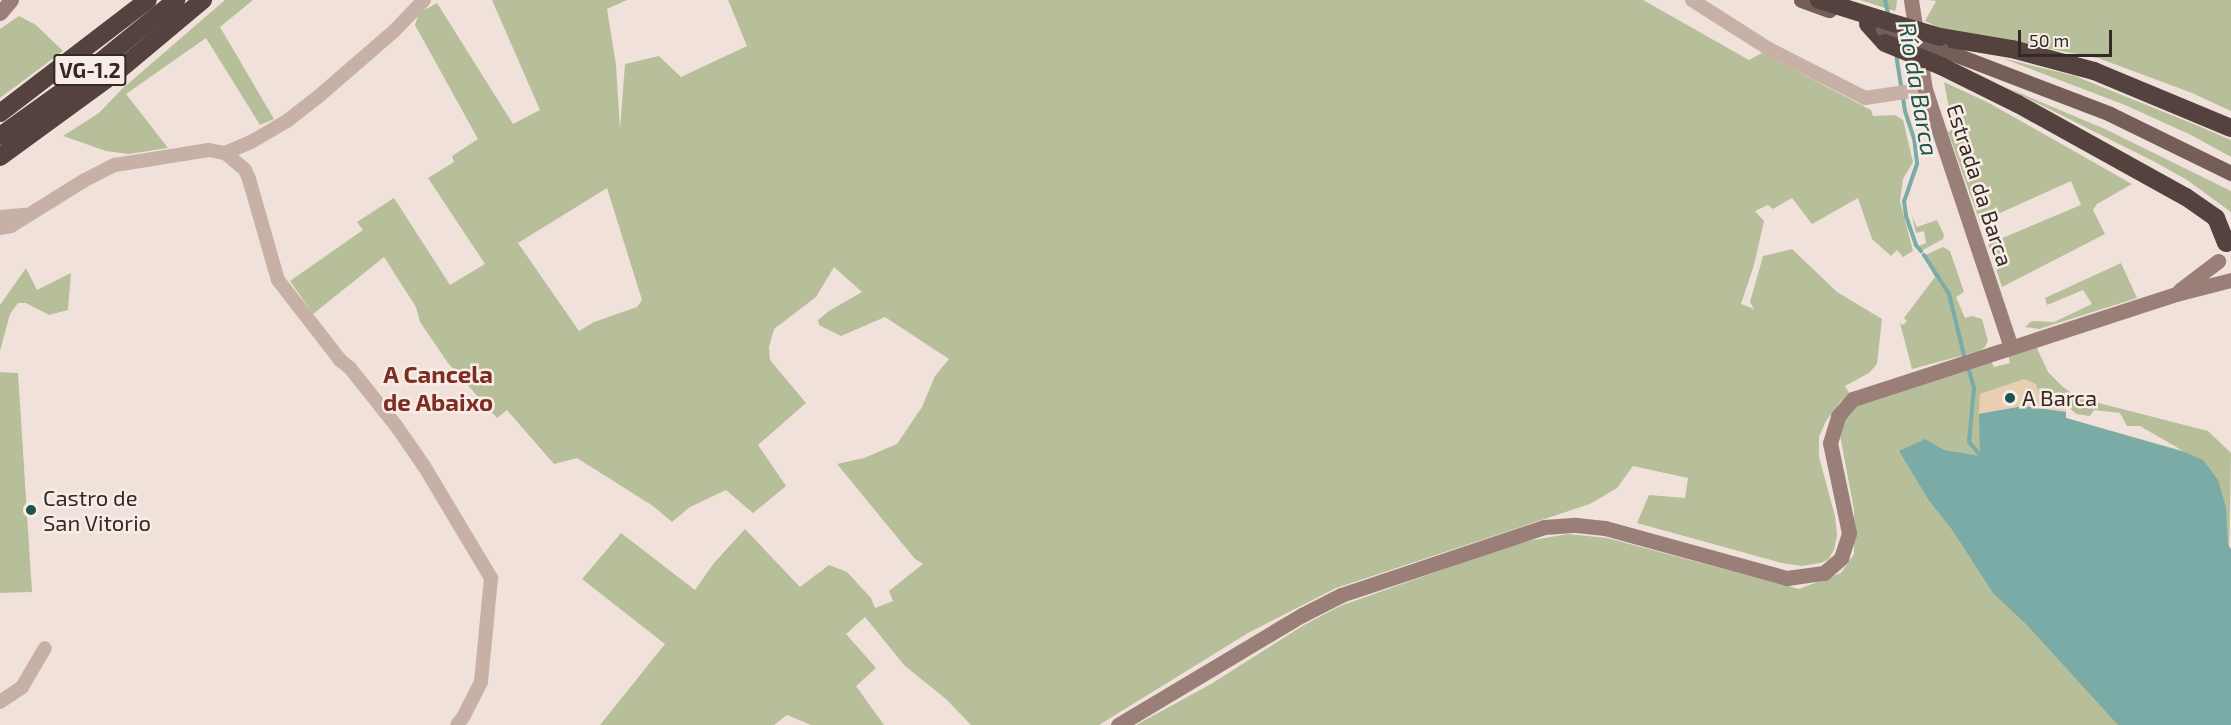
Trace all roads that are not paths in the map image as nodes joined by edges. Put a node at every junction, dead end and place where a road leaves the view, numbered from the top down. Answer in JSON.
{"nodes":[{"id":1,"x":11,"y":0,"type":"edge"},
{"id":2,"x":148,"y":0,"type":"edge"},
{"id":3,"x":176,"y":0,"type":"edge"},
{"id":4,"x":203,"y":0,"type":"edge"},
{"id":5,"x":424,"y":0,"type":"edge"},
{"id":6,"x":1692,"y":0,"type":"edge"},
{"id":7,"x":1801,"y":0,"type":"edge"},
{"id":8,"x":1819,"y":0,"type":"edge"},
{"id":9,"x":1911,"y":0,"type":"edge"},
{"id":10,"x":0,"y":13,"type":"edge"},
{"id":11,"x":1880,"y":29,"type":"junction"},
{"id":12,"x":1941,"y":51,"type":"junction"},
{"id":13,"x":1925,"y":89,"type":"junction"},
{"id":14,"x":0,"y":113,"type":"edge"},
{"id":15,"x":2231,"y":128,"type":"edge"},
{"id":16,"x":0,"y":136,"type":"edge"},
{"id":17,"x":225,"y":153,"type":"junction"},
{"id":18,"x":0,"y":157,"type":"edge"},
{"id":19,"x":2231,"y":173,"type":"edge"},
{"id":20,"x":27,"y":214,"type":"junction"},
{"id":21,"x":0,"y":217,"type":"edge"},
{"id":22,"x":0,"y":228,"type":"edge"},
{"id":23,"x":2228,"y":241,"type":"edge"},
{"id":24,"x":2218,"y":261,"type":"junction"},
{"id":25,"x":2231,"y":280,"type":"edge"},
{"id":26,"x":2176,"y":294,"type":"junction"},
{"id":27,"x":2010,"y":345,"type":"junction"},
{"id":28,"x":45,"y":648,"type":"dead end"},
{"id":29,"x":0,"y":702,"type":"edge"},
{"id":30,"x":457,"y":725,"type":"edge"},
{"id":31,"x":1119,"y":725,"type":"edge"}],
"edges":[{"from":1,"to":10,"type":"street"},
{"from":2,"to":14,"type":"highway"},
{"from":3,"to":16,"type":"highway","number":"VG-1.2"},
{"from":4,"to":18,"type":"highway"},
{"from":5,"to":17,"type":"street"},
{"from":6,"to":13,"type":"street"},
{"from":7,"to":11,"type":"main road"},
{"from":8,"to":11,"type":"highway"},
{"from":9,"to":13,"type":"street","name":"Estrada da Barca"},
{"from":11,"to":12,"type":"highway","bridge":true},
{"from":11,"to":12,"type":"highway","bridge":true},
{"from":12,"to":15,"type":"highway"},
{"from":12,"to":19,"type":"main road"},
{"from":12,"to":23,"type":"highway"},
{"from":13,"to":27,"type":"street","name":"Estrada da Barca"},
{"from":17,"to":20,"type":"street"},
{"from":17,"to":30,"type":"street"},
{"from":20,"to":21,"type":"street"},
{"from":20,"to":22,"type":"street"},
{"from":23,"to":24,"type":"street"},
{"from":24,"to":25,"type":"street"},
{"from":24,"to":26,"type":"street"},
{"from":25,"to":26,"type":"street"},
{"from":26,"to":27,"type":"street"},
{"from":27,"to":31,"type":"street"},
{"from":28,"to":29,"type":"street"}]}
